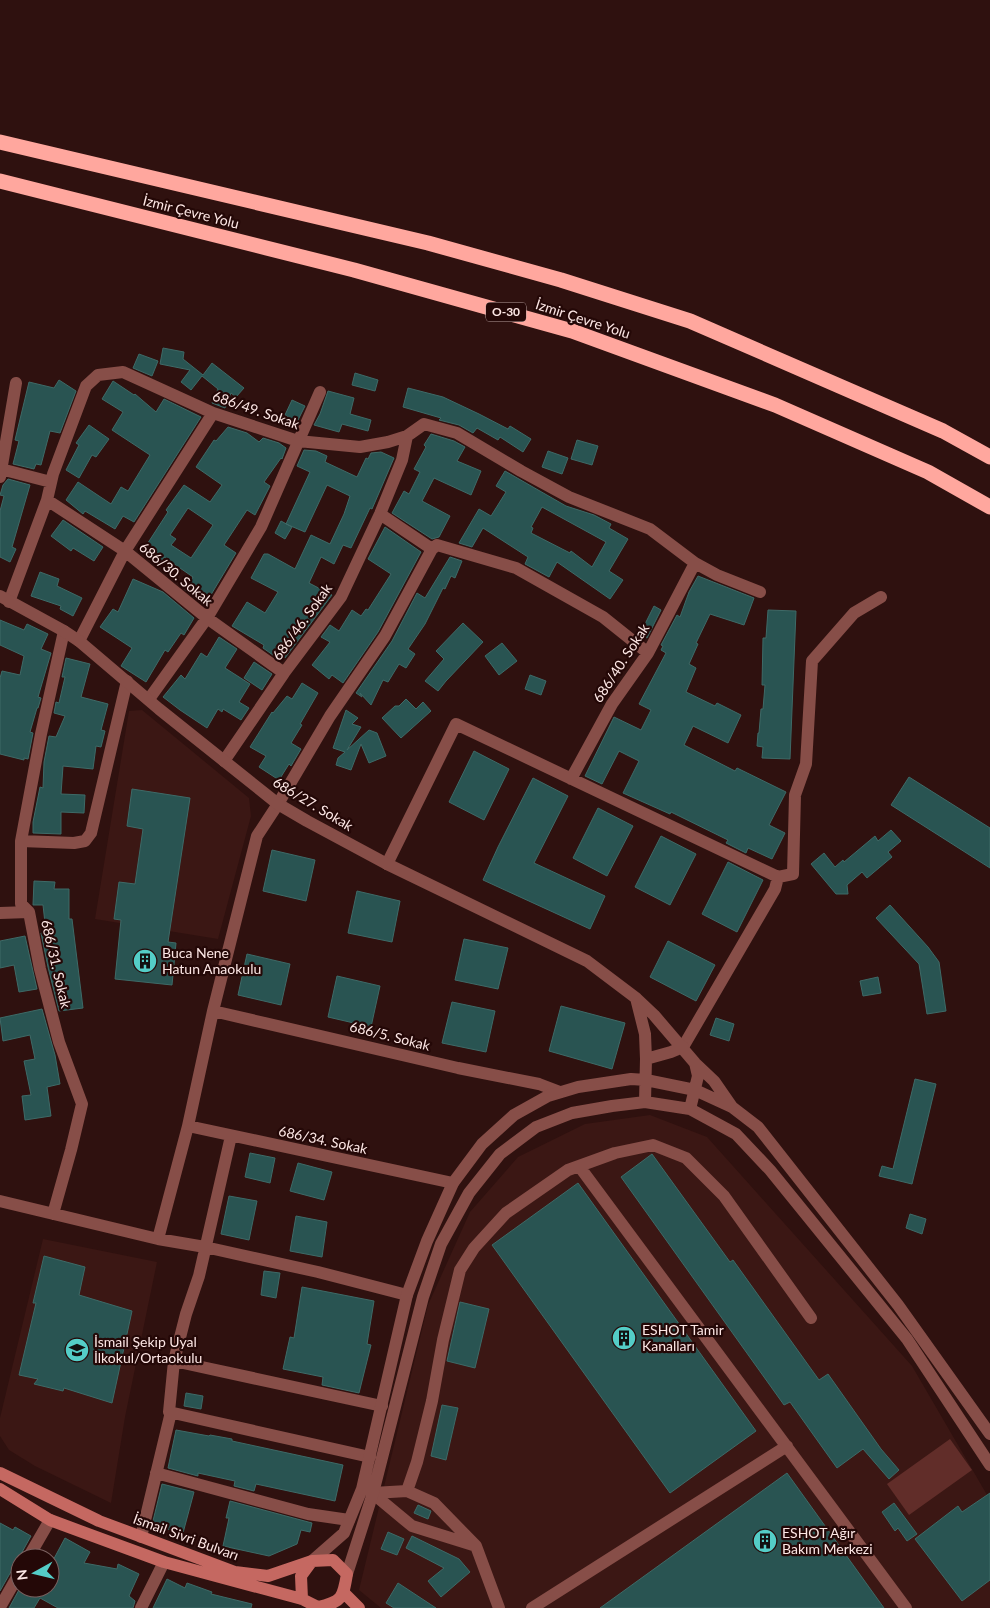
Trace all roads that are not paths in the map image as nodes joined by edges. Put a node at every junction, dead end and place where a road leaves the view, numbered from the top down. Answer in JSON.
{"nodes":[{"id":1,"x":0,"y":142,"type":"edge"},
{"id":2,"x":0,"y":181,"type":"edge"},
{"id":3,"x":16,"y":383,"type":"dead end"},
{"id":4,"x":320,"y":392,"type":"dead end"},
{"id":5,"x":213,"y":413,"type":"junction"},
{"id":6,"x":407,"y":436,"type":"junction"},
{"id":7,"x":298,"y":441,"type":"junction"},
{"id":8,"x":990,"y":457,"type":"edge"},
{"id":9,"x":1,"y":473,"type":"edge"},
{"id":10,"x":51,"y":482,"type":"junction"},
{"id":11,"x":47,"y":500,"type":"junction"},
{"id":12,"x":990,"y":507,"type":"edge"},
{"id":13,"x":380,"y":514,"type":"junction"},
{"id":14,"x":432,"y":549,"type":"junction"},
{"id":15,"x":125,"y":551,"type":"junction"},
{"id":16,"x":695,"y":563,"type":"junction"},
{"id":17,"x":760,"y":592,"type":"dead end"},
{"id":18,"x":881,"y":597,"type":"dead end"},
{"id":19,"x":5,"y":599,"type":"edge"},
{"id":20,"x":207,"y":618,"type":"junction"},
{"id":21,"x":64,"y":630,"type":"junction"},
{"id":22,"x":79,"y":641,"type":"junction"},
{"id":23,"x":648,"y":654,"type":"junction"},
{"id":24,"x":284,"y":673,"type":"junction"},
{"id":25,"x":127,"y":681,"type":"junction"},
{"id":26,"x":149,"y":700,"type":"junction"},
{"id":27,"x":224,"y":761,"type":"junction"},
{"id":28,"x":570,"y":779,"type":"junction"},
{"id":29,"x":278,"y":804,"type":"junction"},
{"id":30,"x":21,"y":841,"type":"junction"},
{"id":31,"x":388,"y":864,"type":"junction"},
{"id":32,"x":778,"y":877,"type":"junction"},
{"id":33,"x":30,"y":912,"type":"junction"},
{"id":34,"x":0,"y":913,"type":"edge"},
{"id":35,"x":636,"y":998,"type":"junction"},
{"id":36,"x":213,"y":1011,"type":"junction"},
{"id":37,"x":683,"y":1047,"type":"junction"},
{"id":38,"x":646,"y":1059,"type":"junction"},
{"id":39,"x":696,"y":1063,"type":"junction"},
{"id":40,"x":646,"y":1080,"type":"junction"},
{"id":41,"x":694,"y":1090,"type":"junction"},
{"id":42,"x":560,"y":1092,"type":"junction"},
{"id":43,"x":645,"y":1102,"type":"junction"},
{"id":44,"x":732,"y":1107,"type":"junction"},
{"id":45,"x":690,"y":1109,"type":"junction"},
{"id":46,"x":188,"y":1126,"type":"junction"},
{"id":47,"x":231,"y":1136,"type":"junction"},
{"id":48,"x":579,"y":1166,"type":"junction"},
{"id":49,"x":452,"y":1183,"type":"junction"},
{"id":50,"x":0,"y":1201,"type":"edge"},
{"id":51,"x":53,"y":1214,"type":"junction"},
{"id":52,"x":158,"y":1239,"type":"junction"},
{"id":53,"x":205,"y":1248,"type":"junction"},
{"id":54,"x":407,"y":1295,"type":"junction"},
{"id":55,"x":811,"y":1318,"type":"dead end"},
{"id":56,"x":174,"y":1361,"type":"junction"},
{"id":57,"x":382,"y":1406,"type":"junction"},
{"id":58,"x":171,"y":1412,"type":"junction"},
{"id":59,"x":990,"y":1434,"type":"edge"},
{"id":60,"x":787,"y":1446,"type":"junction"},
{"id":61,"x":370,"y":1457,"type":"junction"},
{"id":62,"x":990,"y":1464,"type":"edge"},
{"id":63,"x":0,"y":1473,"type":"edge"},
{"id":64,"x":156,"y":1473,"type":"junction"},
{"id":65,"x":0,"y":1489,"type":"edge"},
{"id":66,"x":368,"y":1491,"type":"junction"},
{"id":67,"x":407,"y":1491,"type":"junction"},
{"id":68,"x":50,"y":1520,"type":"junction"},
{"id":69,"x":350,"y":1520,"type":"junction"},
{"id":70,"x":141,"y":1537,"type":"junction"},
{"id":71,"x":476,"y":1546,"type":"junction"},
{"id":72,"x":34,"y":1548,"type":"edge"},
{"id":73,"x":312,"y":1560,"type":"junction"},
{"id":74,"x":164,"y":1562,"type":"junction"},
{"id":75,"x":347,"y":1574,"type":"junction"},
{"id":76,"x":10,"y":1590,"type":"edge"},
{"id":77,"x":344,"y":1593,"type":"junction"},
{"id":78,"x":302,"y":1599,"type":"junction"},
{"id":79,"x":0,"y":1607,"type":"edge"},
{"id":80,"x":319,"y":1607,"type":"edge"},
{"id":81,"x":140,"y":1608,"type":"edge"},
{"id":82,"x":359,"y":1608,"type":"edge"},
{"id":83,"x":499,"y":1608,"type":"edge"},
{"id":84,"x":532,"y":1608,"type":"edge"},
{"id":85,"x":906,"y":1608,"type":"edge"}],
"edges":[{"from":1,"to":8,"type":"highway","name":"İzmir Çevre Yolu"},
{"from":2,"to":12,"type":"highway","name":"İzmir Çevre Yolu","number":"O-30"},
{"from":3,"to":9,"type":"street"},
{"from":4,"to":7,"type":"street"},
{"from":5,"to":7,"type":"street","name":"686/49. Sokak"},
{"from":5,"to":10,"type":"street","name":"686/49. Sokak"},
{"from":5,"to":15,"type":"street"},
{"from":6,"to":7,"type":"street","name":"686/49. Sokak"},
{"from":6,"to":13,"type":"street","name":"686/46. Sokak"},
{"from":6,"to":16,"type":"street","name":"686/49. Sokak"},
{"from":7,"to":20,"type":"street"},
{"from":9,"to":10,"type":"street"},
{"from":10,"to":11,"type":"street","name":"686/49. Sokak"},
{"from":11,"to":15,"type":"street","name":"686/30. Sokak"},
{"from":11,"to":19,"type":"street","name":"686/49. Sokak"},
{"from":13,"to":14,"type":"street"},
{"from":13,"to":24,"type":"street","name":"686/46. Sokak"},
{"from":14,"to":23,"type":"street"},
{"from":14,"to":29,"type":"street"},
{"from":15,"to":20,"type":"street","name":"686/30. Sokak"},
{"from":15,"to":22,"type":"street"},
{"from":16,"to":17,"type":"street","name":"686/49. Sokak"},
{"from":16,"to":23,"type":"street","name":"686/40. Sokak"},
{"from":18,"to":32,"type":"street"},
{"from":19,"to":21,"type":"street","name":"686/27. Sokak"},
{"from":20,"to":24,"type":"street","name":"686/30. Sokak"},
{"from":20,"to":26,"type":"street"},
{"from":21,"to":22,"type":"street","name":"686/27. Sokak"},
{"from":21,"to":30,"type":"street","name":"686/31. Sokak"},
{"from":22,"to":25,"type":"street","name":"686/27. Sokak"},
{"from":23,"to":28,"type":"street","name":"686/40. Sokak"},
{"from":24,"to":27,"type":"street","name":"686/46. Sokak"},
{"from":25,"to":26,"type":"street","name":"686/27. Sokak"},
{"from":25,"to":30,"type":"street"},
{"from":26,"to":27,"type":"street","name":"686/27. Sokak"},
{"from":27,"to":29,"type":"street","name":"686/27. Sokak"},
{"from":28,"to":31,"type":"street"},
{"from":28,"to":32,"type":"street"},
{"from":29,"to":31,"type":"street","name":"686/27. Sokak"},
{"from":29,"to":36,"type":"street"},
{"from":30,"to":33,"type":"street","name":"686/31. Sokak"},
{"from":31,"to":35,"type":"street","name":"686/27. Sokak"},
{"from":32,"to":37,"type":"street"},
{"from":33,"to":34,"type":"street"},
{"from":33,"to":51,"type":"street","name":"686/31. Sokak"},
{"from":35,"to":37,"type":"street","name":"686/27. Sokak"},
{"from":35,"to":38,"type":"street"},
{"from":36,"to":42,"type":"street","name":"686/5. Sokak"},
{"from":36,"to":46,"type":"street"},
{"from":37,"to":38,"type":"street"},
{"from":37,"to":39,"type":"street","name":"686/27. Sokak"},
{"from":38,"to":40,"type":"street"},
{"from":39,"to":41,"type":"street"},
{"from":39,"to":44,"type":"street","name":"686/27. Sokak"},
{"from":40,"to":41,"type":"street"},
{"from":40,"to":42,"type":"street"},
{"from":40,"to":43,"type":"street"},
{"from":41,"to":44,"type":"street"},
{"from":41,"to":45,"type":"street"},
{"from":42,"to":49,"type":"street"},
{"from":43,"to":45,"type":"street"},
{"from":43,"to":66,"type":"street"},
{"from":44,"to":59,"type":"street"},
{"from":45,"to":62,"type":"street"},
{"from":46,"to":47,"type":"street","name":"686/34. Sokak"},
{"from":46,"to":52,"type":"street"},
{"from":47,"to":49,"type":"street","name":"686/34. Sokak"},
{"from":47,"to":53,"type":"street"},
{"from":48,"to":55,"type":"street"},
{"from":48,"to":60,"type":"street"},
{"from":48,"to":67,"type":"street"},
{"from":49,"to":54,"type":"street"},
{"from":50,"to":51,"type":"street"},
{"from":51,"to":52,"type":"street"},
{"from":52,"to":53,"type":"street"},
{"from":53,"to":54,"type":"street"},
{"from":53,"to":56,"type":"street"},
{"from":54,"to":57,"type":"street"},
{"from":56,"to":57,"type":"street"},
{"from":56,"to":58,"type":"street"},
{"from":57,"to":61,"type":"street"},
{"from":58,"to":61,"type":"street"},
{"from":58,"to":64,"type":"street"},
{"from":60,"to":84,"type":"street"},
{"from":60,"to":85,"type":"street"},
{"from":61,"to":66,"type":"street"},
{"from":63,"to":70,"type":"main road","name":"İsmail Sivri Bulvarı"},
{"from":64,"to":69,"type":"street"},
{"from":64,"to":70,"type":"street"},
{"from":65,"to":68,"type":"main road","name":"İsmail Sivri Bulvarı"},
{"from":66,"to":67,"type":"street"},
{"from":66,"to":69,"type":"street","name":"İsmail Sivri Bulvarı"},
{"from":66,"to":71,"type":"street"},
{"from":66,"to":75,"type":"street"},
{"from":67,"to":71,"type":"street"},
{"from":68,"to":72,"type":"street"},
{"from":68,"to":74,"type":"main road","name":"İsmail Sivri Bulvarı"},
{"from":69,"to":73,"type":"street","name":"İsmail Sivri Bulvarı"},
{"from":70,"to":73,"type":"main road","name":"İsmail Sivri Bulvarı"},
{"from":71,"to":83,"type":"street"},
{"from":73,"to":75,"type":"main road"},
{"from":73,"to":78,"type":"main road"},
{"from":74,"to":78,"type":"main road","name":"İsmail Sivri Bulvarı"},
{"from":74,"to":81,"type":"street"},
{"from":75,"to":77,"type":"main road"},
{"from":76,"to":79,"type":"street"},
{"from":77,"to":80,"type":"main road"},
{"from":77,"to":82,"type":"main road"},
{"from":78,"to":80,"type":"main road","name":"İsmail Sivri Bulvarı"}]}
